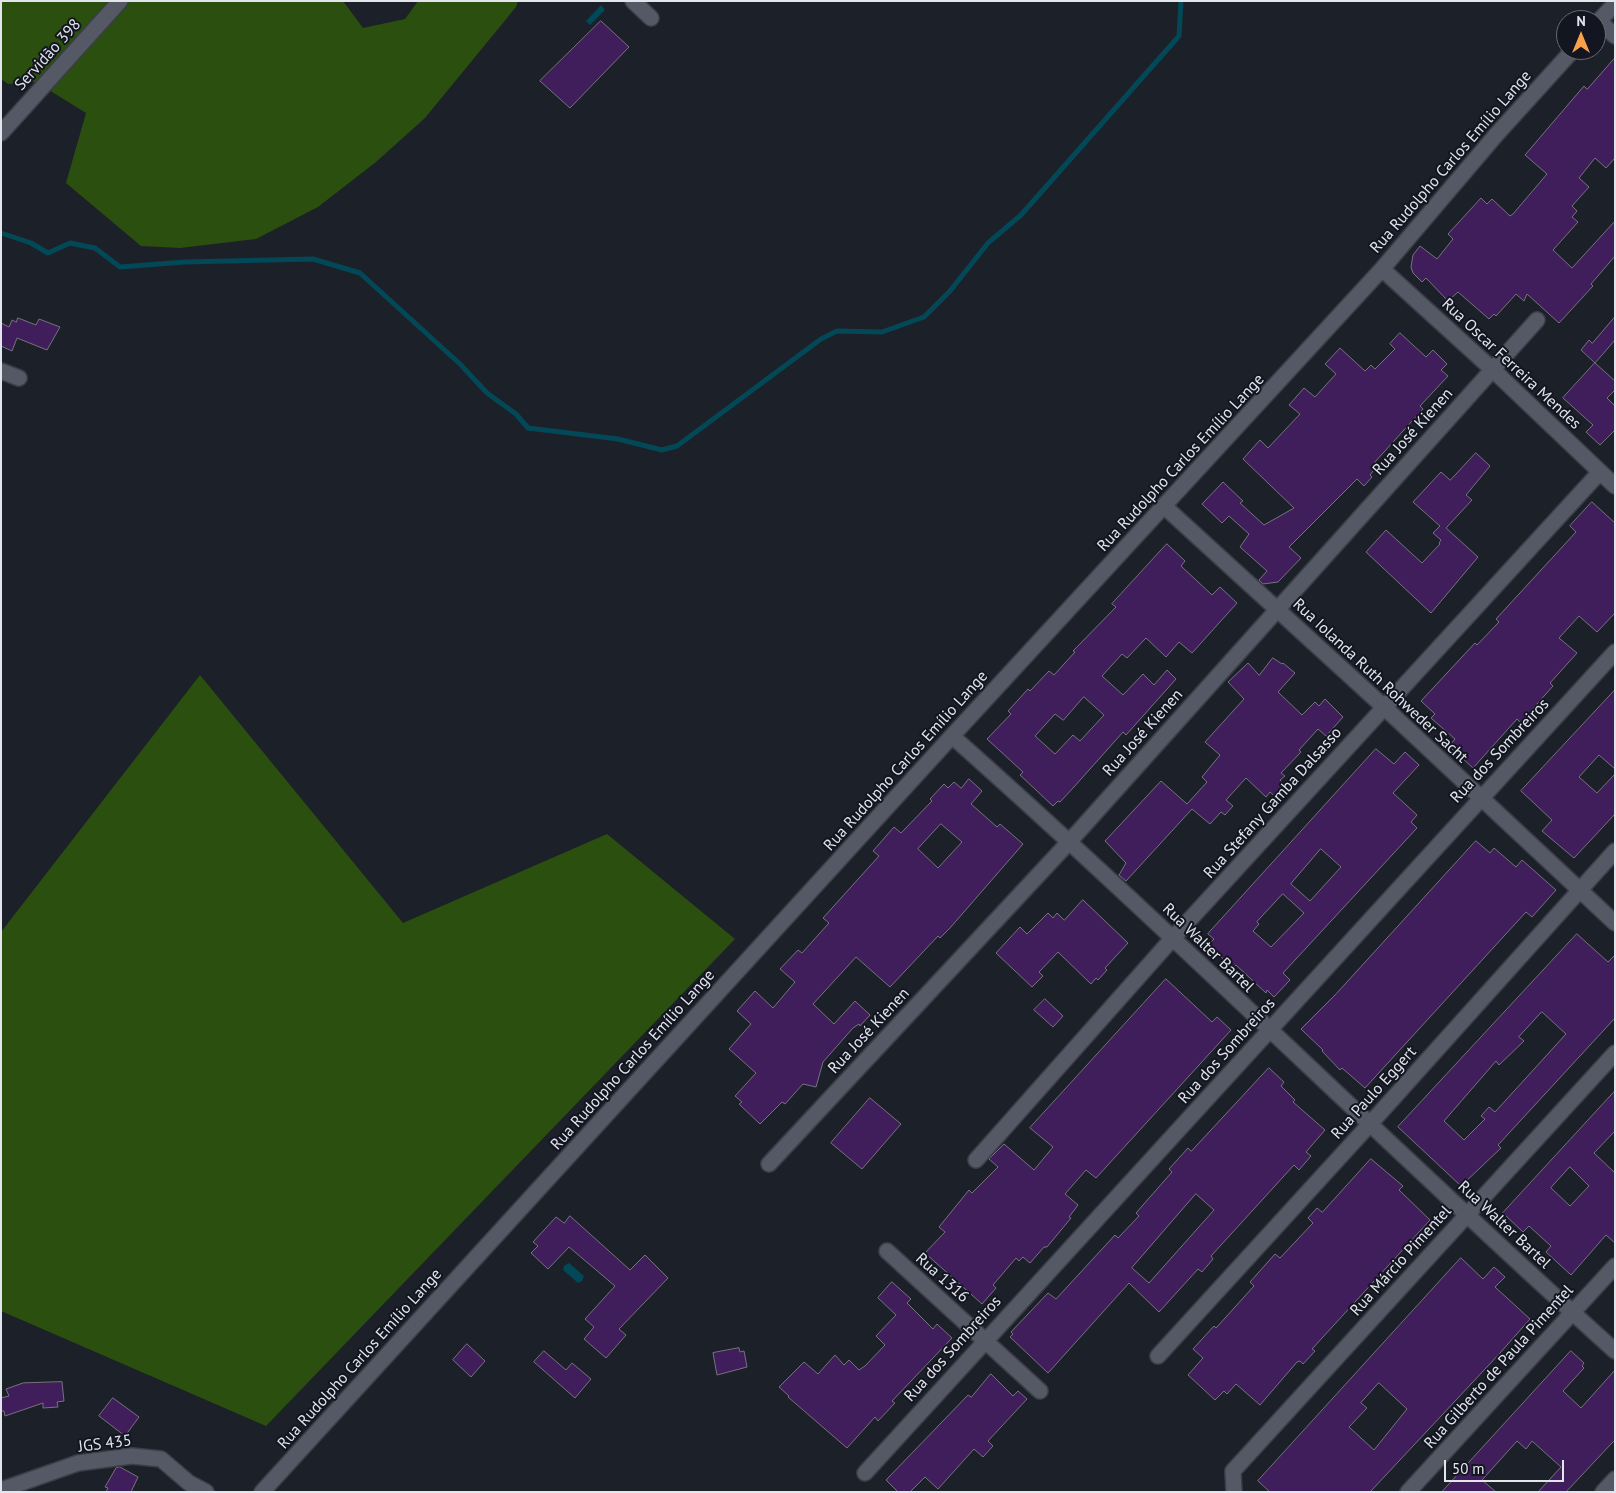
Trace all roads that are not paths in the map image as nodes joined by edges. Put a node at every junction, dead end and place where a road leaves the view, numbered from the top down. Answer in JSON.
{"nodes":[{"id":1,"x":120,"y":1,"type":"edge"},
{"id":2,"x":633,"y":1,"type":"edge"},
{"id":3,"x":1615,"y":4,"type":"edge"},
{"id":4,"x":1606,"y":14,"type":"edge"},
{"id":5,"x":651,"y":18,"type":"dead end"},
{"id":6,"x":1564,"y":60,"type":"edge"},
{"id":7,"x":1,"y":133,"type":"edge"},
{"id":8,"x":1382,"y":269,"type":"junction"},
{"id":9,"x":1537,"y":320,"type":"dead end"},
{"id":10,"x":1492,"y":369,"type":"junction"},
{"id":11,"x":1,"y":371,"type":"edge"},
{"id":12,"x":18,"y":378,"type":"dead end"},
{"id":13,"x":1600,"y":472,"type":"junction"},
{"id":14,"x":1615,"y":486,"type":"edge"},
{"id":15,"x":1164,"y":507,"type":"junction"},
{"id":16,"x":1277,"y":610,"type":"junction"},
{"id":17,"x":1615,"y":652,"type":"edge"},
{"id":18,"x":1384,"y":707,"type":"junction"},
{"id":19,"x":952,"y":736,"type":"junction"},
{"id":20,"x":1480,"y":798,"type":"junction"},
{"id":21,"x":1070,"y":840,"type":"junction"},
{"id":22,"x":1615,"y":851,"type":"edge"},
{"id":23,"x":1579,"y":890,"type":"junction"},
{"id":24,"x":1615,"y":922,"type":"edge"},
{"id":25,"x":1172,"y":939,"type":"junction"},
{"id":26,"x":1269,"y":1030,"type":"junction"},
{"id":27,"x":1615,"y":1053,"type":"edge"},
{"id":28,"x":1370,"y":1124,"type":"junction"},
{"id":29,"x":976,"y":1160,"type":"dead end"},
{"id":30,"x":769,"y":1164,"type":"dead end"},
{"id":31,"x":1467,"y":1215,"type":"junction"},
{"id":32,"x":887,"y":1251,"type":"dead end"},
{"id":33,"x":1615,"y":1266,"type":"edge"},
{"id":34,"x":1572,"y":1312,"type":"junction"},
{"id":35,"x":985,"y":1340,"type":"junction"},
{"id":36,"x":1615,"y":1351,"type":"edge"},
{"id":37,"x":1158,"y":1356,"type":"dead end"},
{"id":38,"x":1040,"y":1391,"type":"dead end"},
{"id":39,"x":865,"y":1473,"type":"dead end"},
{"id":40,"x":1615,"y":1479,"type":"edge"},
{"id":41,"x":1,"y":1490,"type":"edge"},
{"id":42,"x":206,"y":1492,"type":"edge"},
{"id":43,"x":262,"y":1492,"type":"edge"},
{"id":44,"x":1234,"y":1492,"type":"edge"},
{"id":45,"x":1408,"y":1492,"type":"edge"},
{"id":46,"x":1603,"y":1492,"type":"edge"}],
"edges":[{"from":1,"to":7,"type":"street","name":"Servidão 398"},
{"from":2,"to":5,"type":"street"},
{"from":3,"to":4,"type":"street"},
{"from":6,"to":8,"type":"street","name":"Rua Rudolpho Carlos Emílio Lange"},
{"from":8,"to":10,"type":"street","name":"Rua Oscar Ferreira Mendes"},
{"from":8,"to":15,"type":"street","name":"Rua Rudolpho Carlos Emílio Lange"},
{"from":9,"to":10,"type":"street","name":"Rua José Kienen"},
{"from":10,"to":13,"type":"street","name":"Rua Oscar Ferreira Mendes"},
{"from":10,"to":16,"type":"street","name":"Rua José Kienen"},
{"from":11,"to":12,"type":"street"},
{"from":13,"to":14,"type":"street","name":"Rua Oscar Ferreira Mendes"},
{"from":13,"to":18,"type":"street","name":"Rua Stefany Gamba Dalsasso"},
{"from":15,"to":16,"type":"street","name":"Rua Iolanda Ruth Rohweder Sacht"},
{"from":15,"to":19,"type":"street","name":"Rua Rudolpho Carlos Emílio Lange"},
{"from":16,"to":18,"type":"street","name":"Rua Iolanda Ruth Rohweder Sacht"},
{"from":16,"to":21,"type":"street","name":"Rua José Kienen"},
{"from":17,"to":20,"type":"street","name":"Rua dos Sombreiros"},
{"from":18,"to":20,"type":"street","name":"Rua Iolanda Ruth Rohweder Sacht"},
{"from":18,"to":25,"type":"street","name":"Rua Stefany Gamba Dalsasso"},
{"from":19,"to":21,"type":"street","name":"Rua Walter Bartel"},
{"from":19,"to":43,"type":"street","name":"Rua Rudolpho Carlos Emílio Lange"},
{"from":20,"to":23,"type":"street","name":"Rua Iolanda Ruth Rohweder Sacht"},
{"from":20,"to":26,"type":"street","name":"Rua dos Sombreiros"},
{"from":21,"to":25,"type":"street","name":"Rua Walter Bartel"},
{"from":21,"to":30,"type":"street","name":"Rua José Kienen"},
{"from":22,"to":23,"type":"street","name":"Rua Paulo Eggert"},
{"from":23,"to":24,"type":"street","name":"Rua Iolanda Ruth Rohweder Sacht"},
{"from":23,"to":28,"type":"street","name":"Rua Paulo Eggert"},
{"from":25,"to":26,"type":"street","name":"Rua Walter Bartel"},
{"from":25,"to":29,"type":"street","name":"Rua Stefany Gamba Dalsasso"},
{"from":26,"to":28,"type":"street","name":"Rua Walter Bartel"},
{"from":26,"to":35,"type":"street","name":"Rua dos Sombreiros"},
{"from":27,"to":31,"type":"street","name":"Rua Márcio Pimentel"},
{"from":28,"to":31,"type":"street","name":"Rua Walter Bartel"},
{"from":28,"to":37,"type":"street","name":"Rua Paulo Eggert"},
{"from":31,"to":34,"type":"street","name":"Rua Walter Bartel"},
{"from":31,"to":44,"type":"street","name":"Rua Márcio Pimentel"},
{"from":32,"to":35,"type":"street","name":"Rua 1316"},
{"from":33,"to":34,"type":"street","name":"Rua Gilberto de Paula Pimentel"},
{"from":34,"to":36,"type":"street","name":"Rua Walter Bartel"},
{"from":34,"to":45,"type":"street","name":"Rua Gilberto de Paula Pimentel"},
{"from":35,"to":38,"type":"street","name":"Rua 1316"},
{"from":35,"to":39,"type":"street","name":"Rua dos Sombreiros"},
{"from":40,"to":46,"type":"street"},
{"from":41,"to":42,"type":"street","name":"JGS 435"}]}
